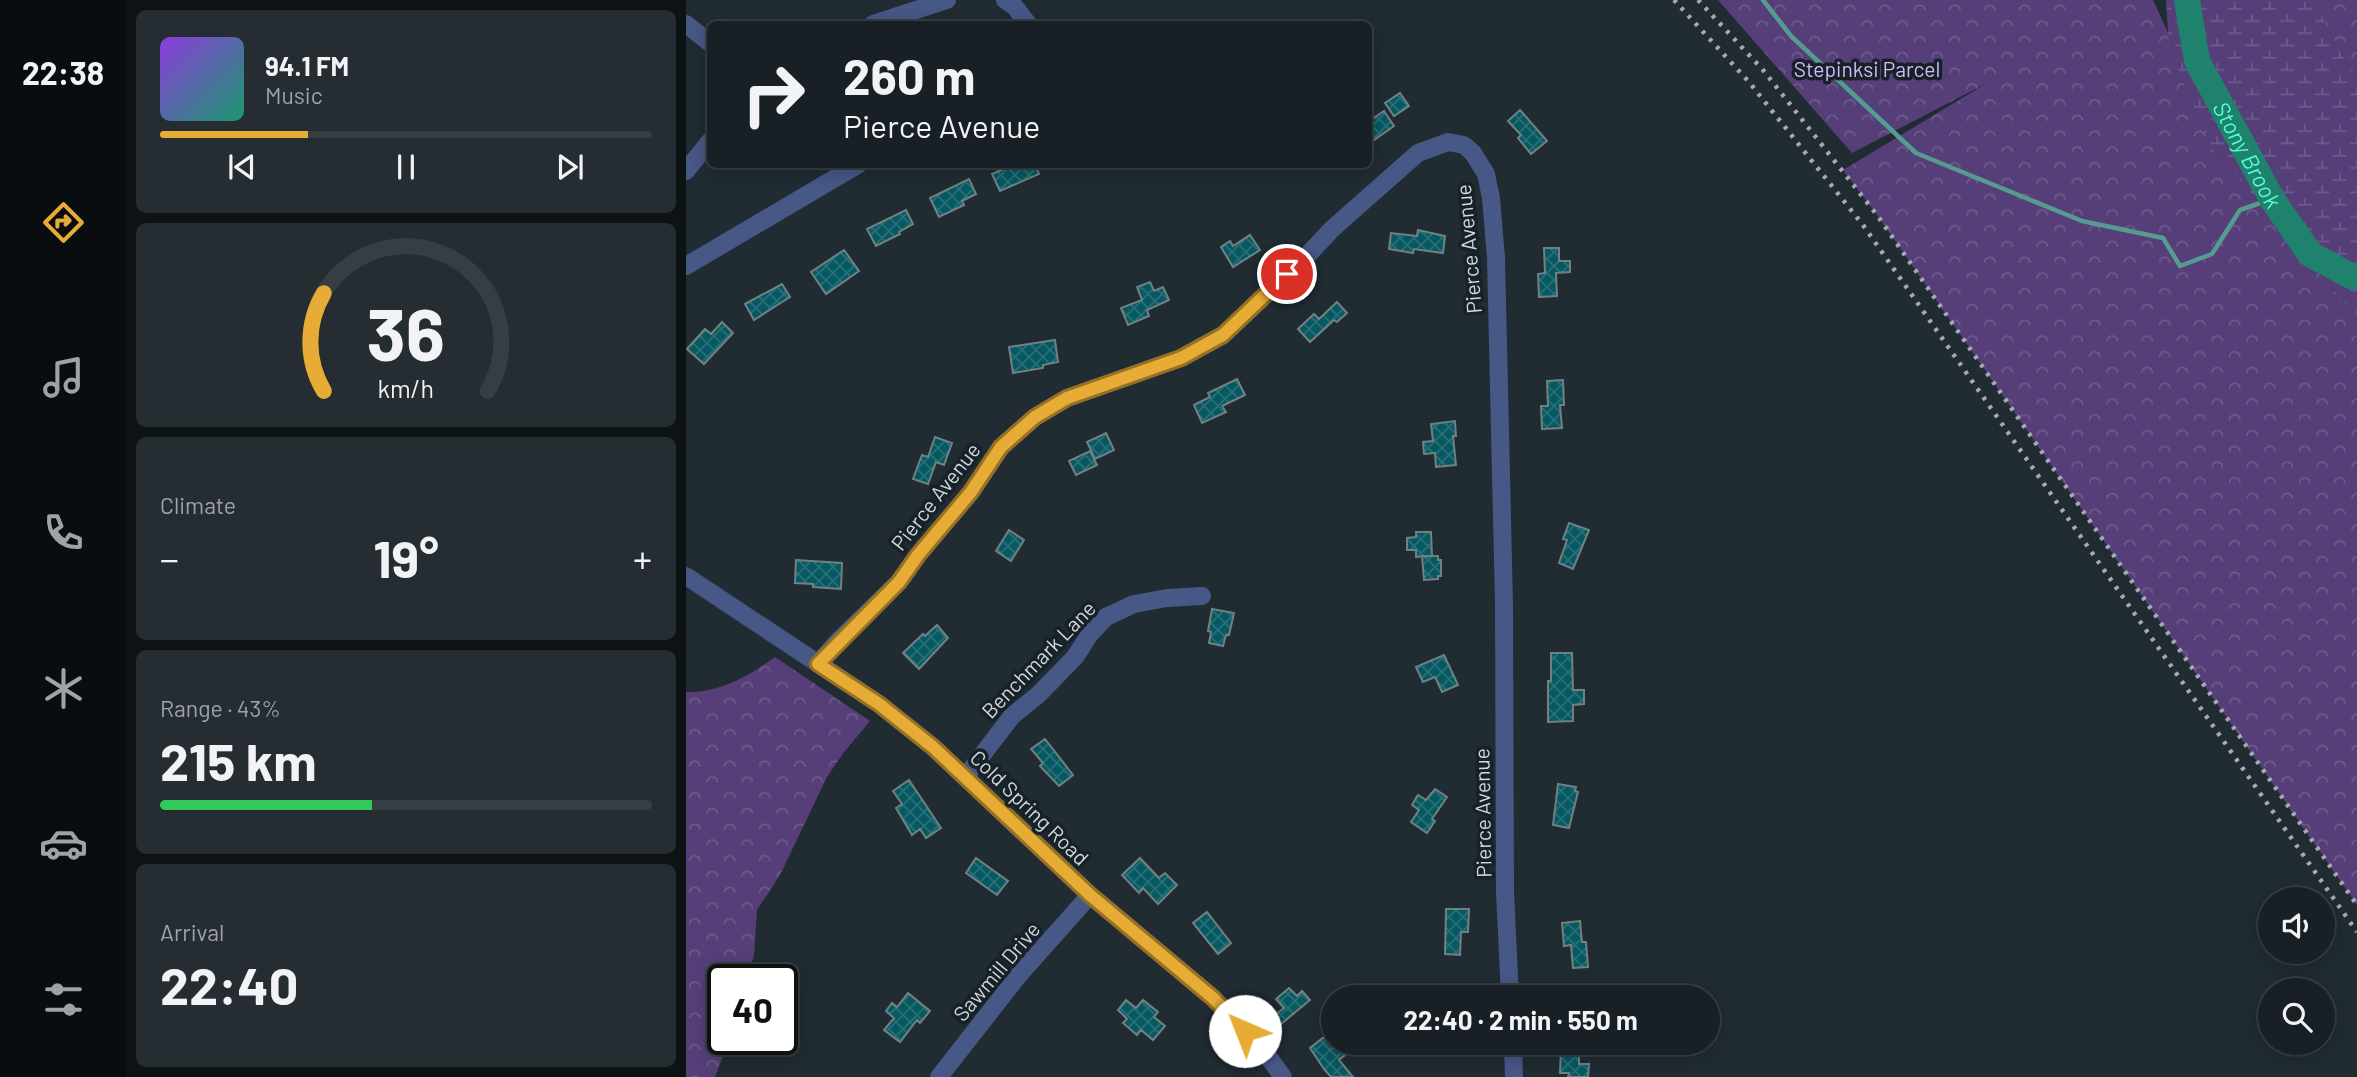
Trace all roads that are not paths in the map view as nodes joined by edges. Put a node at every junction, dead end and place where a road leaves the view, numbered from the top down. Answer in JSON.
{"nodes":[{"id":1,"x":947,"y":0,"type":"edge"},
{"id":2,"x":1005,"y":0,"type":"edge"},
{"id":3,"x":882,"y":21,"type":"edge"},
{"id":4,"x":1026,"y":21,"type":"edge"},
{"id":5,"x":686,"y":23,"type":"edge"},
{"id":6,"x":707,"y":40,"type":"edge"},
{"id":7,"x":707,"y":145,"type":"edge"},
{"id":8,"x":852,"y":168,"type":"edge"},
{"id":9,"x":686,"y":171,"type":"edge"},
{"id":10,"x":686,"y":266,"type":"edge"},
{"id":11,"x":686,"y":576,"type":"edge"},
{"id":12,"x":1202,"y":596,"type":"dead end"},
{"id":13,"x":818,"y":664,"type":"junction"},
{"id":14,"x":966,"y":776,"type":"junction"},
{"id":15,"x":1090,"y":895,"type":"junction"},
{"id":16,"x":1509,"y":985,"type":"edge"},
{"id":17,"x":1513,"y":1055,"type":"edge"},
{"id":18,"x":939,"y":1077,"type":"edge"},
{"id":19,"x":1283,"y":1077,"type":"edge"},
{"id":20,"x":1514,"y":1077,"type":"edge"}],
"edges":[{"from":1,"to":3,"type":"street"},
{"from":2,"to":4,"type":"street"},
{"from":5,"to":6,"type":"street"},
{"from":7,"to":9,"type":"street"},
{"from":8,"to":10,"type":"street"},
{"from":11,"to":13,"type":"street","name":"Cold Spring Road"},
{"from":12,"to":14,"type":"street","name":"Benchmark Lane"},
{"from":13,"to":14,"type":"street","name":"Cold Spring Road"},
{"from":13,"to":16,"type":"street","name":"Pierce Avenue"},
{"from":14,"to":15,"type":"street","name":"Cold Spring Road"},
{"from":15,"to":18,"type":"street","name":"Sawmill Drive"},
{"from":15,"to":19,"type":"street","name":"Cold Spring Road"},
{"from":17,"to":20,"type":"street"}]}
